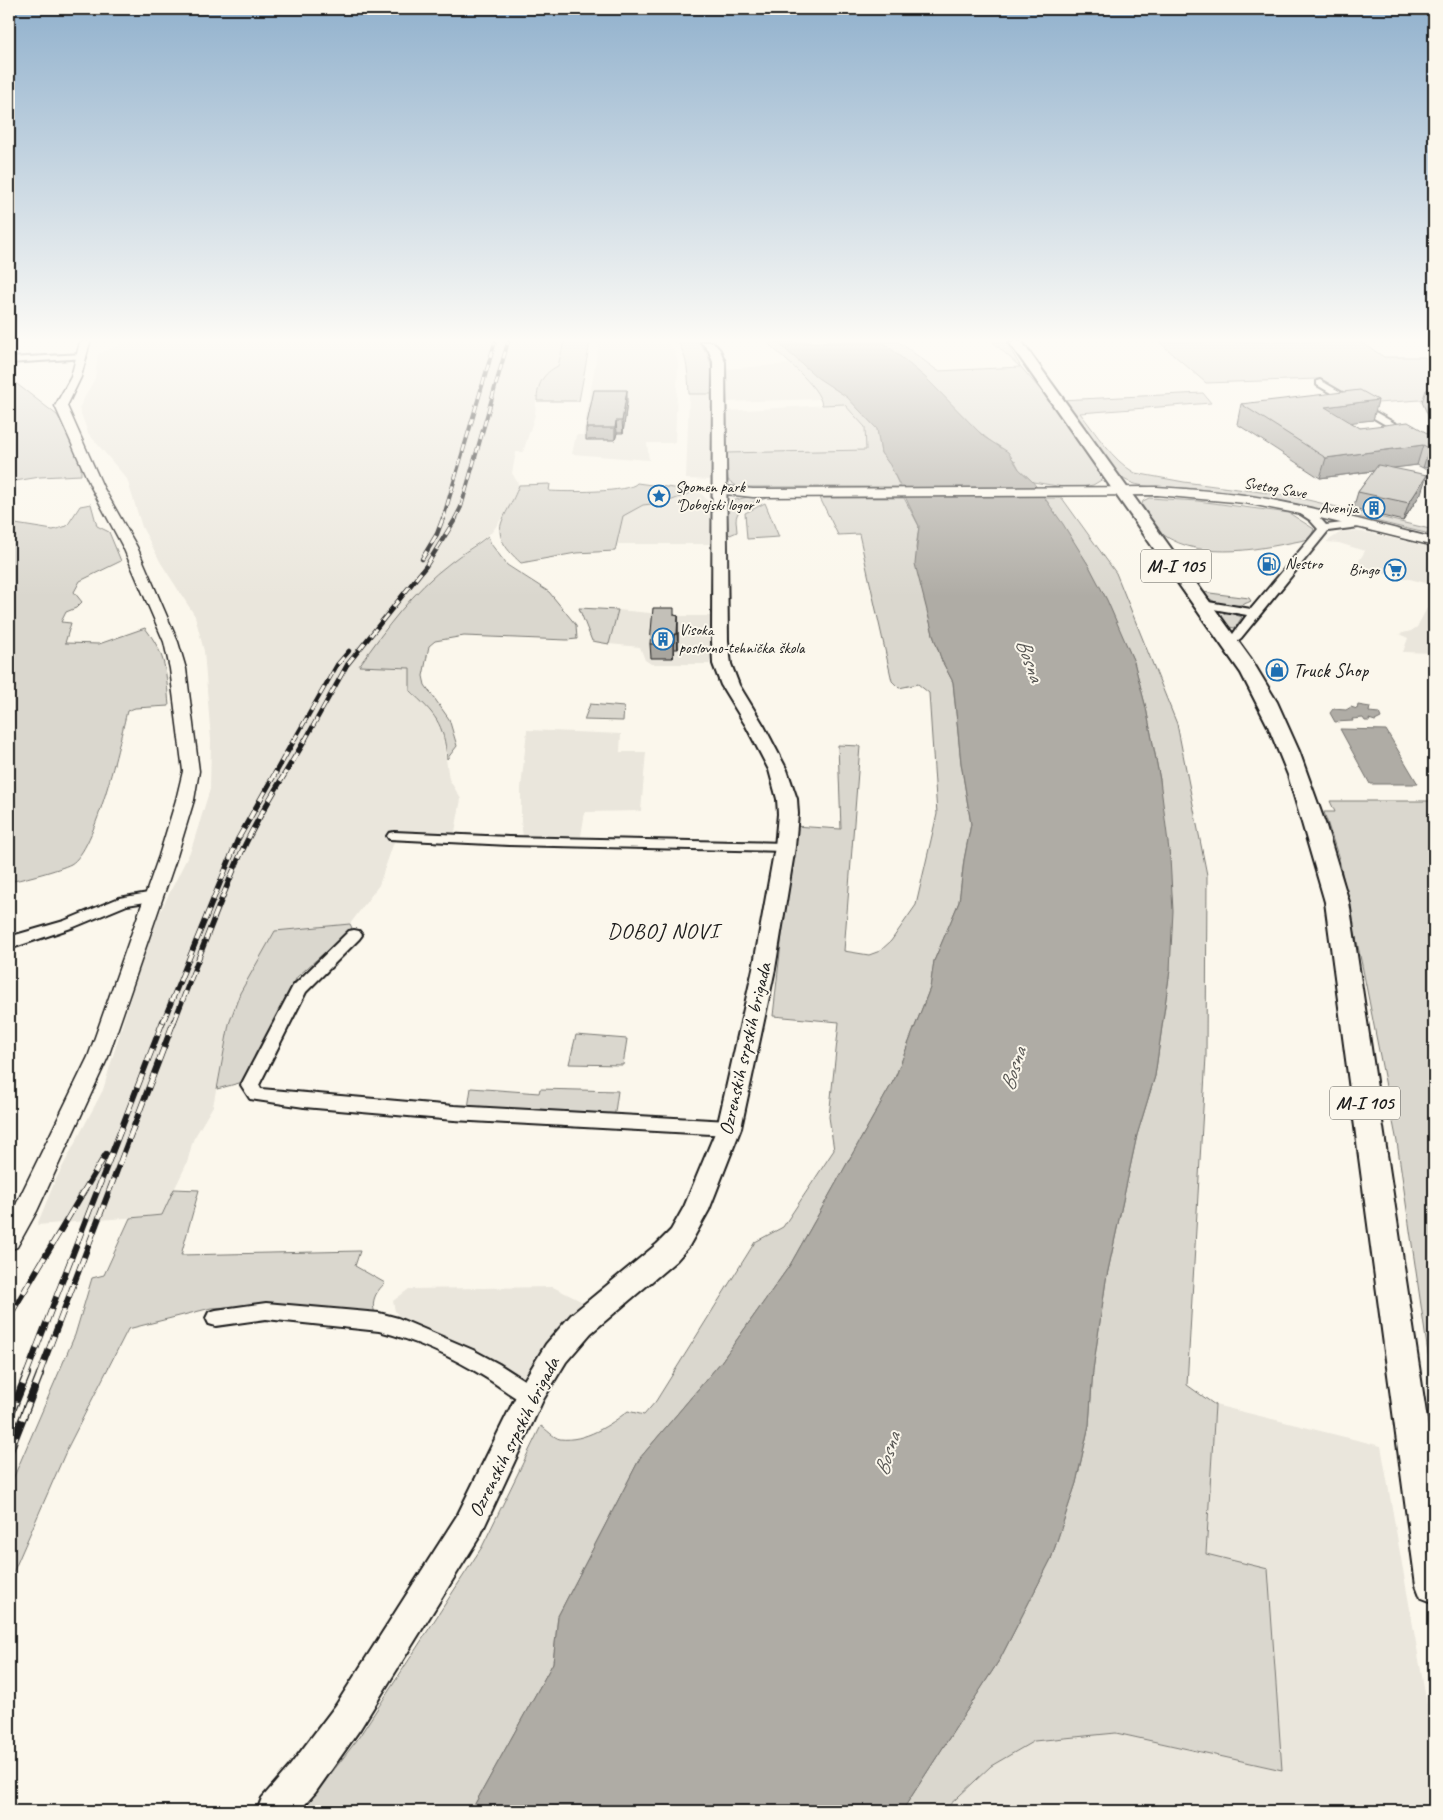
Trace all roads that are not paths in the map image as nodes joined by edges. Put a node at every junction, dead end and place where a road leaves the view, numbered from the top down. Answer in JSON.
{"nodes":[{"id":1,"x":71,"y":427,"type":"edge"},
{"id":2,"x":720,"y":427,"type":"edge"},
{"id":3,"x":1076,"y":427,"type":"edge"},
{"id":4,"x":1395,"y":427,"type":"edge"},
{"id":5,"x":1434,"y":450,"type":"edge"},
{"id":6,"x":720,"y":490,"type":"junction"},
{"id":7,"x":1065,"y":491,"type":"joint"},
{"id":8,"x":753,"y":492,"type":"joint"},
{"id":9,"x":1123,"y":492,"type":"junction"},
{"id":10,"x":1303,"y":510,"type":"junction"},
{"id":11,"x":1359,"y":524,"type":"junction"},
{"id":12,"x":1324,"y":529,"type":"junction"},
{"id":13,"x":1434,"y":542,"type":"edge"},
{"id":14,"x":1202,"y":604,"type":"junction"},
{"id":15,"x":1254,"y":613,"type":"junction"},
{"id":16,"x":1229,"y":642,"type":"junction"},
{"id":17,"x":394,"y":836,"type":"dead end"},
{"id":18,"x":784,"y":847,"type":"junction"},
{"id":19,"x":154,"y":897,"type":"junction"},
{"id":20,"x":354,"y":935,"type":"dead end"},
{"id":21,"x":9,"y":944,"type":"edge"},
{"id":22,"x":728,"y":1128,"type":"junction"},
{"id":23,"x":9,"y":1240,"type":"edge"},
{"id":24,"x":216,"y":1318,"type":"dead end"},
{"id":25,"x":531,"y":1396,"type":"junction"},
{"id":26,"x":1434,"y":1584,"type":"edge"},
{"id":27,"x":275,"y":1811,"type":"edge"}],
"edges":[{"from":1,"to":19,"type":"street"},
{"from":2,"to":6,"type":"main road","name":"Ozrenskih srpskih brigada"},
{"from":3,"to":9,"type":"main road","number":"M-I 105"},
{"from":4,"to":5,"type":"street"},
{"from":6,"to":8,"type":"street"},
{"from":6,"to":18,"type":"main road","name":"Ozrenskih srpskih brigada"},
{"from":7,"to":8,"type":"street"},
{"from":7,"to":9,"type":"street","name":"Svetog Save"},
{"from":9,"to":10,"type":"street","name":"Svetog Save"},
{"from":9,"to":14,"type":"main road","number":"M-I 105"},
{"from":10,"to":11,"type":"street","name":"Svetog Save"},
{"from":10,"to":12,"type":"street"},
{"from":11,"to":12,"type":"street","name":"Svetog Save"},
{"from":11,"to":13,"type":"street","name":"Svetog Save"},
{"from":12,"to":15,"type":"street"},
{"from":14,"to":15,"type":"street"},
{"from":14,"to":16,"type":"main road","number":"M-I 105"},
{"from":15,"to":16,"type":"street"},
{"from":16,"to":26,"type":"main road","number":"M-I 105"},
{"from":17,"to":18,"type":"street"},
{"from":18,"to":22,"type":"main road","name":"Ozrenskih srpskih brigada"},
{"from":19,"to":21,"type":"street"},
{"from":19,"to":23,"type":"street"},
{"from":20,"to":22,"type":"street"},
{"from":22,"to":25,"type":"main road","name":"Ozrenskih srpskih brigada"},
{"from":24,"to":25,"type":"street"},
{"from":25,"to":27,"type":"main road","name":"Ozrenskih srpskih brigada"}]}
